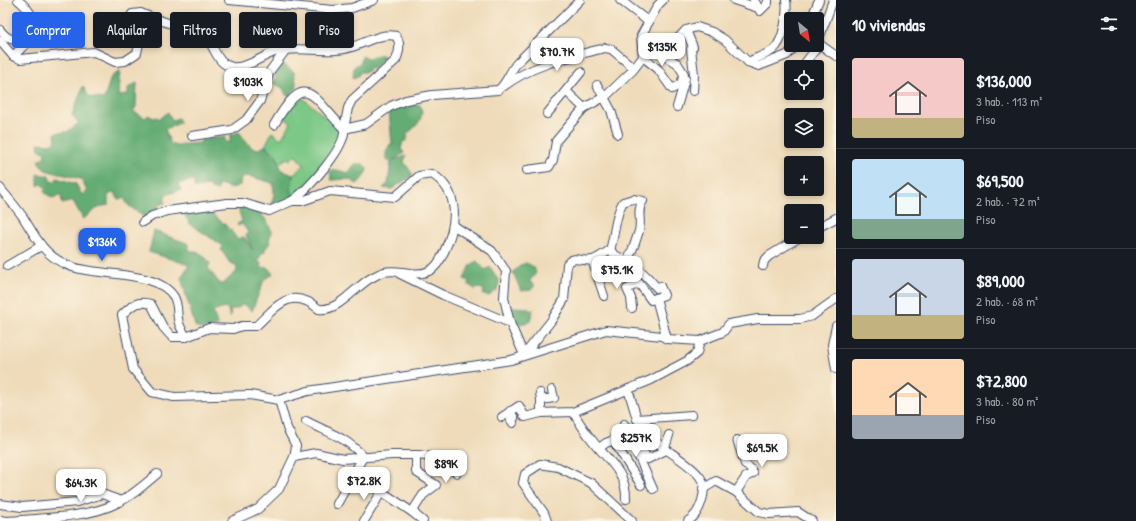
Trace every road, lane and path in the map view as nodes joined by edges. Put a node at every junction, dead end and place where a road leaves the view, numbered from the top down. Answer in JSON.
{"nodes":[{"id":1,"x":18,"y":0,"type":"edge"},
{"id":2,"x":229,"y":0,"type":"edge"},
{"id":3,"x":374,"y":0,"type":"edge"},
{"id":4,"x":580,"y":0,"type":"edge"},
{"id":5,"x":620,"y":0,"type":"edge"},
{"id":6,"x":663,"y":0,"type":"edge"},
{"id":7,"x":734,"y":0,"type":"edge"},
{"id":8,"x":754,"y":0,"type":"edge"},
{"id":9,"x":768,"y":0,"type":"edge"},
{"id":10,"x":786,"y":0,"type":"edge"},
{"id":11,"x":819,"y":0,"type":"edge"},
{"id":12,"x":833,"y":0,"type":"edge"},
{"id":13,"x":758,"y":8,"type":"junction"},
{"id":14,"x":329,"y":10,"type":"joint"},
{"id":15,"x":30,"y":12,"type":"edge"},
{"id":16,"x":814,"y":12,"type":"edge"},
{"id":17,"x":649,"y":22,"type":"junction"},
{"id":18,"x":824,"y":26,"type":"edge"},
{"id":19,"x":0,"y":30,"type":"edge"},
{"id":20,"x":686,"y":30,"type":"junction"},
{"id":21,"x":12,"y":38,"type":"edge"},
{"id":22,"x":0,"y":41,"type":"edge"},
{"id":23,"x":824,"y":47,"type":"edge"},
{"id":24,"x":22,"y":48,"type":"edge"},
{"id":25,"x":309,"y":48,"type":"joint"},
{"id":26,"x":342,"y":49,"type":"joint"},
{"id":27,"x":285,"y":51,"type":"junction"},
{"id":28,"x":791,"y":52,"type":"edge"},
{"id":29,"x":13,"y":56,"type":"junction"},
{"id":30,"x":836,"y":56,"type":"edge"},
{"id":31,"x":643,"y":57,"type":"junction"},
{"id":32,"x":669,"y":59,"type":"junction"},
{"id":33,"x":748,"y":62,"type":"junction"},
{"id":34,"x":634,"y":68,"type":"junction"},
{"id":35,"x":658,"y":69,"type":"junction"},
{"id":36,"x":581,"y":72,"type":"dead end"},
{"id":37,"x":684,"y":74,"type":"junction"},
{"id":38,"x":597,"y":85,"type":"dead end"},
{"id":39,"x":503,"y":86,"type":"junction"},
{"id":40,"x":566,"y":91,"type":"junction"},
{"id":41,"x":694,"y":91,"type":"dead end"},
{"id":42,"x":604,"y":98,"type":"junction"},
{"id":43,"x":677,"y":107,"type":"dead end"},
{"id":44,"x":584,"y":108,"type":"junction"},
{"id":45,"x":547,"y":114,"type":"dead end"},
{"id":46,"x":274,"y":125,"type":"dead end"},
{"id":47,"x":344,"y":129,"type":"junction"},
{"id":48,"x":618,"y":134,"type":"dead end"},
{"id":49,"x":192,"y":136,"type":"dead end"},
{"id":50,"x":527,"y":170,"type":"dead end"},
{"id":51,"x":0,"y":188,"type":"edge"},
{"id":52,"x":292,"y":201,"type":"junction"},
{"id":53,"x":836,"y":218,"type":"edge"},
{"id":54,"x":143,"y":222,"type":"dead end"},
{"id":55,"x":824,"y":224,"type":"edge"},
{"id":56,"x":453,"y":225,"type":"junction"},
{"id":57,"x":789,"y":244,"type":"edge"},
{"id":58,"x":41,"y":246,"type":"junction"},
{"id":59,"x":610,"y":250,"type":"junction"},
{"id":60,"x":592,"y":260,"type":"junction"},
{"id":61,"x":627,"y":261,"type":"junction"},
{"id":62,"x":7,"y":266,"type":"dead end"},
{"id":63,"x":764,"y":266,"type":"dead end"},
{"id":64,"x":394,"y":271,"type":"junction"},
{"id":65,"x":622,"y":272,"type":"junction"},
{"id":66,"x":598,"y":276,"type":"junction"},
{"id":67,"x":635,"y":285,"type":"junction"},
{"id":68,"x":604,"y":296,"type":"dead end"},
{"id":69,"x":656,"y":298,"type":"junction"},
{"id":70,"x":836,"y":298,"type":"edge"},
{"id":71,"x":632,"y":308,"type":"dead end"},
{"id":72,"x":510,"y":323,"type":"junction"},
{"id":73,"x":836,"y":326,"type":"edge"},
{"id":74,"x":186,"y":336,"type":"junction"},
{"id":75,"x":667,"y":339,"type":"junction"},
{"id":76,"x":700,"y":341,"type":"junction"},
{"id":77,"x":524,"y":356,"type":"junction"},
{"id":78,"x":836,"y":369,"type":"edge"},
{"id":79,"x":628,"y":389,"type":"junction"},
{"id":80,"x":552,"y":390,"type":"dead end"},
{"id":81,"x":279,"y":400,"type":"junction"},
{"id":82,"x":510,"y":411,"type":"junction"},
{"id":83,"x":573,"y":412,"type":"junction"},
{"id":84,"x":542,"y":413,"type":"junction"},
{"id":85,"x":692,"y":415,"type":"dead end"},
{"id":86,"x":502,"y":417,"type":"dead end"},
{"id":87,"x":637,"y":419,"type":"junction"},
{"id":88,"x":306,"y":421,"type":"dead end"},
{"id":89,"x":513,"y":423,"type":"dead end"},
{"id":90,"x":624,"y":424,"type":"dead end"},
{"id":91,"x":632,"y":433,"type":"junction"},
{"id":92,"x":669,"y":435,"type":"dead end"},
{"id":93,"x":613,"y":440,"type":"junction"},
{"id":94,"x":738,"y":440,"type":"dead end"},
{"id":95,"x":640,"y":445,"type":"junction"},
{"id":96,"x":599,"y":448,"type":"junction"},
{"id":97,"x":666,"y":448,"type":"junction"},
{"id":98,"x":416,"y":455,"type":"junction"},
{"id":99,"x":294,"y":457,"type":"junction"},
{"id":100,"x":363,"y":457,"type":"junction"},
{"id":101,"x":354,"y":473,"type":"junction"},
{"id":102,"x":457,"y":473,"type":"dead end"},
{"id":103,"x":157,"y":474,"type":"dead end"},
{"id":104,"x":641,"y":486,"type":"junction"},
{"id":105,"x":626,"y":487,"type":"junction"},
{"id":106,"x":704,"y":489,"type":"junction"},
{"id":107,"x":382,"y":491,"type":"junction"},
{"id":108,"x":736,"y":492,"type":"junction"},
{"id":109,"x":626,"y":500,"type":"dead end"},
{"id":110,"x":121,"y":501,"type":"junction"},
{"id":111,"x":0,"y":504,"type":"edge"},
{"id":112,"x":337,"y":504,"type":"dead end"},
{"id":113,"x":415,"y":514,"type":"junction"},
{"id":114,"x":0,"y":520,"type":"edge"},
{"id":115,"x":232,"y":521,"type":"edge"},
{"id":116,"x":364,"y":521,"type":"edge"},
{"id":117,"x":423,"y":521,"type":"edge"},
{"id":118,"x":547,"y":521,"type":"edge"},
{"id":119,"x":632,"y":521,"type":"edge"},
{"id":120,"x":688,"y":521,"type":"edge"},
{"id":121,"x":812,"y":521,"type":"edge"}],
"edges":[{"from":1,"to":15,"type":"street"},
{"from":2,"to":14,"type":"street"},
{"from":3,"to":14,"type":"street"},
{"from":4,"to":39,"type":"street"},
{"from":5,"to":17,"type":"street"},
{"from":6,"to":17,"type":"street"},
{"from":7,"to":13,"type":"street"},
{"from":8,"to":13,"type":"street"},
{"from":9,"to":13,"type":"street"},
{"from":10,"to":33,"type":"street"},
{"from":11,"to":16,"type":"street"},
{"from":12,"to":18,"type":"street"},
{"from":17,"to":31,"type":"street"},
{"from":19,"to":21,"type":"street"},
{"from":20,"to":32,"type":"street"},
{"from":20,"to":33,"type":"street"},
{"from":20,"to":41,"type":"street"},
{"from":22,"to":29,"type":"street"},
{"from":23,"to":30,"type":"street"},
{"from":24,"to":29,"type":"street"},
{"from":25,"to":26,"type":"street"},
{"from":25,"to":27,"type":"street"},
{"from":26,"to":47,"type":"street"},
{"from":27,"to":29,"type":"street"},
{"from":27,"to":49,"type":"street"},
{"from":28,"to":33,"type":"street"},
{"from":31,"to":34,"type":"street"},
{"from":31,"to":35,"type":"street"},
{"from":32,"to":35,"type":"street"},
{"from":32,"to":37,"type":"street"},
{"from":34,"to":39,"type":"street"},
{"from":34,"to":42,"type":"street"},
{"from":35,"to":37,"type":"street"},
{"from":36,"to":40,"type":"street"},
{"from":37,"to":43,"type":"street"},
{"from":38,"to":42,"type":"street"},
{"from":39,"to":47,"type":"street"},
{"from":40,"to":44,"type":"street"},
{"from":40,"to":45,"type":"street"},
{"from":42,"to":44,"type":"street"},
{"from":42,"to":48,"type":"street"},
{"from":44,"to":50,"type":"street"},
{"from":46,"to":47,"type":"street"},
{"from":47,"to":52,"type":"street"},
{"from":51,"to":58,"type":"street"},
{"from":52,"to":54,"type":"street"},
{"from":52,"to":56,"type":"street"},
{"from":53,"to":55,"type":"street"},
{"from":56,"to":64,"type":"street"},
{"from":56,"to":72,"type":"street"},
{"from":57,"to":63,"type":"street"},
{"from":58,"to":62,"type":"street"},
{"from":58,"to":74,"type":"street"},
{"from":59,"to":60,"type":"street"},
{"from":59,"to":61,"type":"street"},
{"from":59,"to":61,"type":"street"},
{"from":60,"to":66,"type":"street"},
{"from":60,"to":77,"type":"street"},
{"from":61,"to":65,"type":"street"},
{"from":61,"to":69,"type":"street"},
{"from":64,"to":72,"type":"street"},
{"from":64,"to":74,"type":"street"},
{"from":65,"to":66,"type":"street"},
{"from":65,"to":67,"type":"street"},
{"from":66,"to":68,"type":"street"},
{"from":67,"to":69,"type":"street"},
{"from":67,"to":71,"type":"street"},
{"from":69,"to":75,"type":"street"},
{"from":70,"to":76,"type":"street"},
{"from":72,"to":77,"type":"street"},
{"from":73,"to":78,"type":"street"},
{"from":74,"to":81,"type":"street"},
{"from":75,"to":76,"type":"street"},
{"from":75,"to":77,"type":"street"},
{"from":76,"to":79,"type":"street"},
{"from":77,"to":81,"type":"street"},
{"from":79,"to":83,"type":"street"},
{"from":79,"to":87,"type":"street"},
{"from":80,"to":84,"type":"street"},
{"from":81,"to":99,"type":"street"},
{"from":82,"to":84,"type":"street"},
{"from":82,"to":86,"type":"street"},
{"from":82,"to":89,"type":"street"},
{"from":83,"to":84,"type":"street"},
{"from":83,"to":96,"type":"street"},
{"from":85,"to":87,"type":"street"},
{"from":87,"to":97,"type":"street"},
{"from":88,"to":100,"type":"street"},
{"from":90,"to":91,"type":"street"},
{"from":91,"to":93,"type":"street"},
{"from":91,"to":95,"type":"street"},
{"from":92,"to":97,"type":"street"},
{"from":93,"to":96,"type":"street"},
{"from":93,"to":104,"type":"street"},
{"from":94,"to":108,"type":"street"},
{"from":95,"to":97,"type":"street"},
{"from":95,"to":104,"type":"street"},
{"from":96,"to":105,"type":"street"},
{"from":97,"to":106,"type":"street"},
{"from":98,"to":100,"type":"street"},
{"from":98,"to":102,"type":"street"},
{"from":98,"to":113,"type":"street"},
{"from":99,"to":100,"type":"street"},
{"from":99,"to":115,"type":"street"},
{"from":100,"to":101,"type":"street"},
{"from":101,"to":107,"type":"street"},
{"from":101,"to":112,"type":"street"},
{"from":103,"to":110,"type":"street"},
{"from":104,"to":105,"type":"street"},
{"from":105,"to":109,"type":"street"},
{"from":106,"to":108,"type":"street"},
{"from":106,"to":120,"type":"street"},
{"from":107,"to":113,"type":"street"},
{"from":107,"to":116,"type":"street"},
{"from":108,"to":121,"type":"street"},
{"from":110,"to":111,"type":"street"},
{"from":110,"to":114,"type":"street"},
{"from":113,"to":117,"type":"street"},
{"from":118,"to":119,"type":"street"}]}
